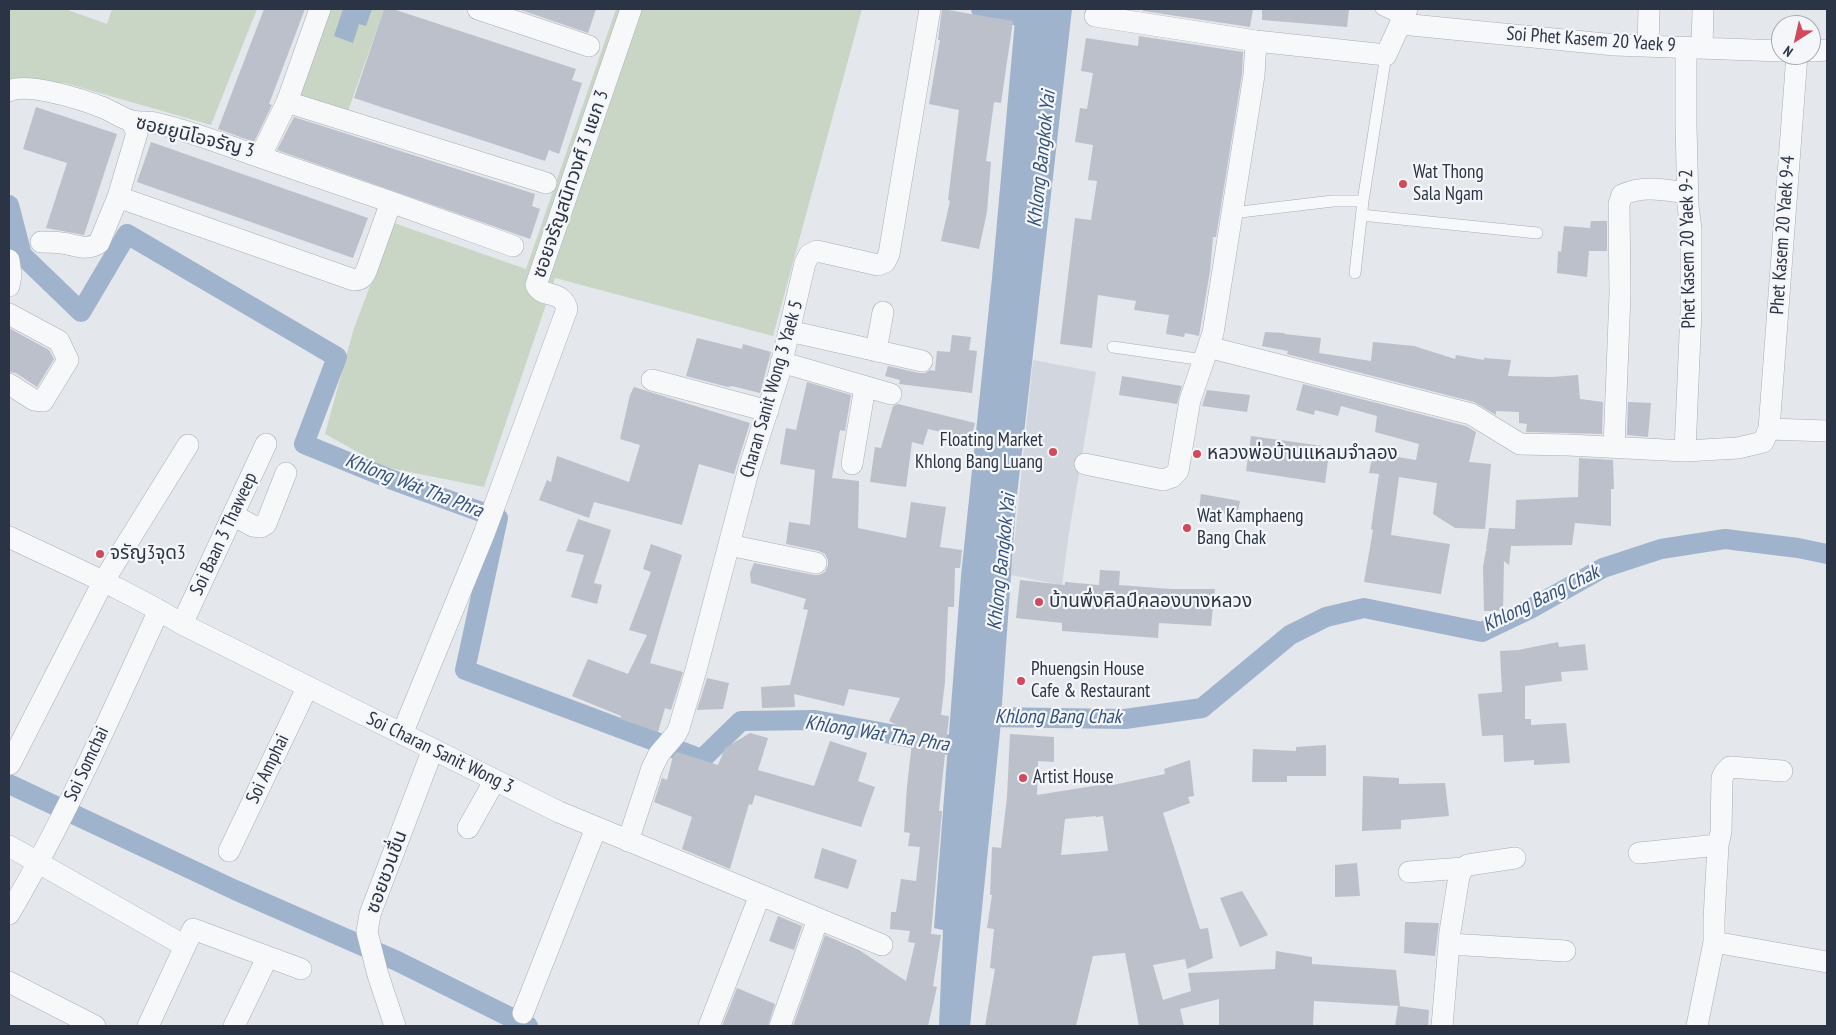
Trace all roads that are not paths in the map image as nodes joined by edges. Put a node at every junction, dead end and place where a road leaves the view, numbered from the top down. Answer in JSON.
{"nodes":[{"id":1,"x":320,"y":9,"type":"edge"},
{"id":2,"x":478,"y":9,"type":"edge"},
{"id":3,"x":631,"y":9,"type":"edge"},
{"id":4,"x":930,"y":9,"type":"edge"},
{"id":5,"x":1380,"y":9,"type":"edge"},
{"id":6,"x":1649,"y":9,"type":"edge"},
{"id":7,"x":1703,"y":9,"type":"edge"},
{"id":8,"x":1095,"y":16,"type":"dead end"},
{"id":9,"x":1404,"y":17,"type":"edge"},
{"id":10,"x":1256,"y":41,"type":"junction"},
{"id":11,"x":589,"y":46,"type":"dead end"},
{"id":12,"x":1648,"y":46,"type":"junction"},
{"id":13,"x":1694,"y":48,"type":"junction"},
{"id":14,"x":1771,"y":51,"type":"edge"},
{"id":15,"x":1386,"y":55,"type":"junction"},
{"id":16,"x":1796,"y":65,"type":"edge"},
{"id":17,"x":9,"y":91,"type":"edge"},
{"id":18,"x":287,"y":102,"type":"junction"},
{"id":19,"x":131,"y":121,"type":"junction"},
{"id":20,"x":260,"y":157,"type":"junction"},
{"id":21,"x":546,"y":183,"type":"dead end"},
{"id":22,"x":1687,"y":192,"type":"junction"},
{"id":23,"x":118,"y":197,"type":"junction"},
{"id":24,"x":1363,"y":200,"type":"junction"},
{"id":25,"x":390,"y":202,"type":"junction"},
{"id":26,"x":1232,"y":213,"type":"junction"},
{"id":27,"x":1361,"y":214,"type":"junction"},
{"id":28,"x":1537,"y":233,"type":"dead end"},
{"id":29,"x":41,"y":242,"type":"dead end"},
{"id":30,"x":513,"y":246,"type":"dead end"},
{"id":31,"x":9,"y":260,"type":"edge"},
{"id":32,"x":1354,"y":273,"type":"dead end"},
{"id":33,"x":9,"y":286,"type":"edge"},
{"id":34,"x":883,"y":312,"type":"dead end"},
{"id":35,"x":9,"y":314,"type":"edge"},
{"id":36,"x":789,"y":331,"type":"junction"},
{"id":37,"x":1113,"y":347,"type":"dead end"},
{"id":38,"x":876,"y":351,"type":"junction"},
{"id":39,"x":1206,"y":353,"type":"junction"},
{"id":40,"x":922,"y":361,"type":"dead end"},
{"id":41,"x":781,"y":362,"type":"junction"},
{"id":42,"x":652,"y":380,"type":"dead end"},
{"id":43,"x":9,"y":384,"type":"edge"},
{"id":44,"x":865,"y":387,"type":"junction"},
{"id":45,"x":891,"y":394,"type":"dead end"},
{"id":46,"x":768,"y":411,"type":"junction"},
{"id":47,"x":1769,"y":422,"type":"junction"},
{"id":48,"x":1827,"y":431,"type":"edge"},
{"id":49,"x":266,"y":444,"type":"dead end"},
{"id":50,"x":188,"y":445,"type":"dead end"},
{"id":51,"x":1614,"y":447,"type":"junction"},
{"id":52,"x":1684,"y":451,"type":"junction"},
{"id":53,"x":852,"y":464,"type":"dead end"},
{"id":54,"x":1085,"y":464,"type":"dead end"},
{"id":55,"x":286,"y":473,"type":"dead end"},
{"id":56,"x":233,"y":515,"type":"junction"},
{"id":57,"x":9,"y":538,"type":"edge"},
{"id":58,"x":729,"y":545,"type":"junction"},
{"id":59,"x":816,"y":563,"type":"dead end"},
{"id":60,"x":103,"y":582,"type":"junction"},
{"id":61,"x":159,"y":610,"type":"junction"},
{"id":62,"x":182,"y":624,"type":"junction"},
{"id":63,"x":307,"y":688,"type":"junction"},
{"id":64,"x":402,"y":734,"type":"junction"},
{"id":65,"x":433,"y":749,"type":"junction"},
{"id":66,"x":10,"y":764,"type":"dead end"},
{"id":67,"x":1782,"y":771,"type":"dead end"},
{"id":68,"x":495,"y":780,"type":"junction"},
{"id":69,"x":468,"y":828,"type":"dead end"},
{"id":70,"x":596,"y":828,"type":"junction"},
{"id":71,"x":628,"y":841,"type":"junction"},
{"id":72,"x":1718,"y":845,"type":"junction"},
{"id":73,"x":9,"y":846,"type":"edge"},
{"id":74,"x":229,"y":851,"type":"dead end"},
{"id":75,"x":1639,"y":854,"type":"dead end"},
{"id":76,"x":1515,"y":858,"type":"dead end"},
{"id":77,"x":39,"y":863,"type":"junction"},
{"id":78,"x":1463,"y":868,"type":"junction"},
{"id":79,"x":1409,"y":872,"type":"dead end"},
{"id":80,"x":760,"y":895,"type":"junction"},
{"id":81,"x":9,"y":914,"type":"edge"},
{"id":82,"x":818,"y":919,"type":"junction"},
{"id":83,"x":1714,"y":942,"type":"junction"},
{"id":84,"x":1449,"y":944,"type":"junction"},
{"id":85,"x":882,"y":945,"type":"dead end"},
{"id":86,"x":185,"y":946,"type":"junction"},
{"id":87,"x":1565,"y":951,"type":"dead end"},
{"id":88,"x":267,"y":958,"type":"junction"},
{"id":89,"x":1827,"y":962,"type":"edge"},
{"id":90,"x":301,"y":969,"type":"dead end"},
{"id":91,"x":9,"y":982,"type":"edge"},
{"id":92,"x":522,"y":1013,"type":"dead end"},
{"id":93,"x":96,"y":1026,"type":"edge"},
{"id":94,"x":148,"y":1026,"type":"edge"},
{"id":95,"x":234,"y":1026,"type":"edge"},
{"id":96,"x":395,"y":1026,"type":"edge"},
{"id":97,"x":709,"y":1026,"type":"edge"},
{"id":98,"x":780,"y":1026,"type":"edge"},
{"id":99,"x":1442,"y":1026,"type":"edge"},
{"id":100,"x":1698,"y":1026,"type":"edge"}],
"edges":[{"from":1,"to":18,"type":"street","name":"ซอยยูนิโอจรัญ 3"},
{"from":2,"to":11,"type":"street"},
{"from":3,"to":64,"type":"street","name":"ซอยจรัญสนิทวงศ์ 3 แยก 3"},
{"from":4,"to":36,"type":"street","name":"Charan Sanit Wong 3 Yaek 5"},
{"from":5,"to":9,"type":"lane"},
{"from":6,"to":12,"type":"street"},
{"from":7,"to":13,"type":"street","name":"Phet Kasem 20 Yaek 9-2"},
{"from":8,"to":10,"type":"street"},
{"from":9,"to":12,"type":"street","name":"Soi Phet Kasem 20 Yaek 9"},
{"from":9,"to":15,"type":"street"},
{"from":10,"to":15,"type":"street"},
{"from":10,"to":26,"type":"street"},
{"from":12,"to":13,"type":"street","name":"Soi Phet Kasem 20 Yaek 9"},
{"from":13,"to":14,"type":"street","name":"Soi Phet Kasem 20 Yaek 9"},
{"from":13,"to":22,"type":"street","name":"Phet Kasem 20 Yaek 9-2"},
{"from":15,"to":24,"type":"lane"},
{"from":16,"to":47,"type":"street","name":"Phet Kasem 20 Yaek 9-4"},
{"from":17,"to":19,"type":"street","name":"ซอยยูนิโอจรัญ 3"},
{"from":18,"to":20,"type":"street","name":"ซอยยูนิโอจรัญ 3"},
{"from":18,"to":21,"type":"street"},
{"from":19,"to":20,"type":"street","name":"ซอยยูนิโอจรัญ 3"},
{"from":19,"to":23,"type":"street"},
{"from":20,"to":25,"type":"street"},
{"from":22,"to":51,"type":"street"},
{"from":22,"to":52,"type":"street","name":"Phet Kasem 20 Yaek 9-2"},
{"from":23,"to":25,"type":"street"},
{"from":23,"to":29,"type":"street"},
{"from":24,"to":26,"type":"lane"},
{"from":24,"to":27,"type":"lane"},
{"from":25,"to":30,"type":"street"},
{"from":26,"to":39,"type":"street"},
{"from":27,"to":28,"type":"lane"},
{"from":27,"to":32,"type":"lane"},
{"from":31,"to":33,"type":"street"},
{"from":34,"to":38,"type":"street"},
{"from":35,"to":43,"type":"street"},
{"from":36,"to":38,"type":"street"},
{"from":36,"to":41,"type":"street","name":"Charan Sanit Wong 3 Yaek 5"},
{"from":37,"to":39,"type":"lane"},
{"from":38,"to":40,"type":"street"},
{"from":39,"to":51,"type":"street"},
{"from":39,"to":54,"type":"street"},
{"from":41,"to":44,"type":"street"},
{"from":41,"to":46,"type":"street","name":"Charan Sanit Wong 3 Yaek 5"},
{"from":42,"to":46,"type":"street"},
{"from":44,"to":45,"type":"street"},
{"from":44,"to":53,"type":"street"},
{"from":46,"to":58,"type":"street","name":"Charan Sanit Wong 3 Yaek 5"},
{"from":47,"to":48,"type":"street"},
{"from":47,"to":52,"type":"street"},
{"from":49,"to":56,"type":"street","name":"Soi Baan 3 Thaweep"},
{"from":50,"to":60,"type":"street"},
{"from":51,"to":52,"type":"street"},
{"from":55,"to":56,"type":"street"},
{"from":56,"to":62,"type":"street","name":"Soi Baan 3 Thaweep"},
{"from":57,"to":60,"type":"street","name":"Soi Charan Sanit Wong 3"},
{"from":58,"to":59,"type":"street"},
{"from":58,"to":71,"type":"street","name":"Charan Sanit Wong 3 Yaek 5"},
{"from":60,"to":61,"type":"street","name":"Soi Charan Sanit Wong 3"},
{"from":60,"to":66,"type":"street"},
{"from":61,"to":62,"type":"street","name":"Soi Charan Sanit Wong 3"},
{"from":61,"to":77,"type":"street","name":"Soi Somchai"},
{"from":62,"to":63,"type":"street","name":"Soi Charan Sanit Wong 3"},
{"from":63,"to":64,"type":"street","name":"Soi Charan Sanit Wong 3"},
{"from":63,"to":74,"type":"street","name":"Soi Amphai"},
{"from":64,"to":65,"type":"street","name":"Soi Charan Sanit Wong 3"},
{"from":65,"to":68,"type":"street","name":"Soi Charan Sanit Wong 3"},
{"from":65,"to":96,"type":"street","name":"ซอยชวนชื่น"},
{"from":67,"to":72,"type":"street"},
{"from":68,"to":69,"type":"street"},
{"from":68,"to":70,"type":"street","name":"Soi Charan Sanit Wong 3"},
{"from":70,"to":71,"type":"street","name":"Soi Charan Sanit Wong 3"},
{"from":70,"to":92,"type":"street"},
{"from":71,"to":80,"type":"street","name":"Soi Charan Sanit Wong 3"},
{"from":72,"to":75,"type":"street"},
{"from":72,"to":83,"type":"street"},
{"from":73,"to":77,"type":"street"},
{"from":76,"to":78,"type":"street"},
{"from":77,"to":81,"type":"street","name":"Soi Somchai"},
{"from":77,"to":86,"type":"street"},
{"from":78,"to":79,"type":"street"},
{"from":78,"to":84,"type":"street"},
{"from":80,"to":82,"type":"street","name":"Soi Charan Sanit Wong 3"},
{"from":80,"to":97,"type":"street"},
{"from":82,"to":85,"type":"street","name":"Soi Charan Sanit Wong 3"},
{"from":82,"to":98,"type":"street"},
{"from":83,"to":89,"type":"street"},
{"from":83,"to":100,"type":"street"},
{"from":84,"to":87,"type":"street"},
{"from":84,"to":99,"type":"street"},
{"from":86,"to":88,"type":"street"},
{"from":86,"to":94,"type":"street"},
{"from":88,"to":90,"type":"street"},
{"from":88,"to":95,"type":"street"},
{"from":91,"to":93,"type":"street"}]}
